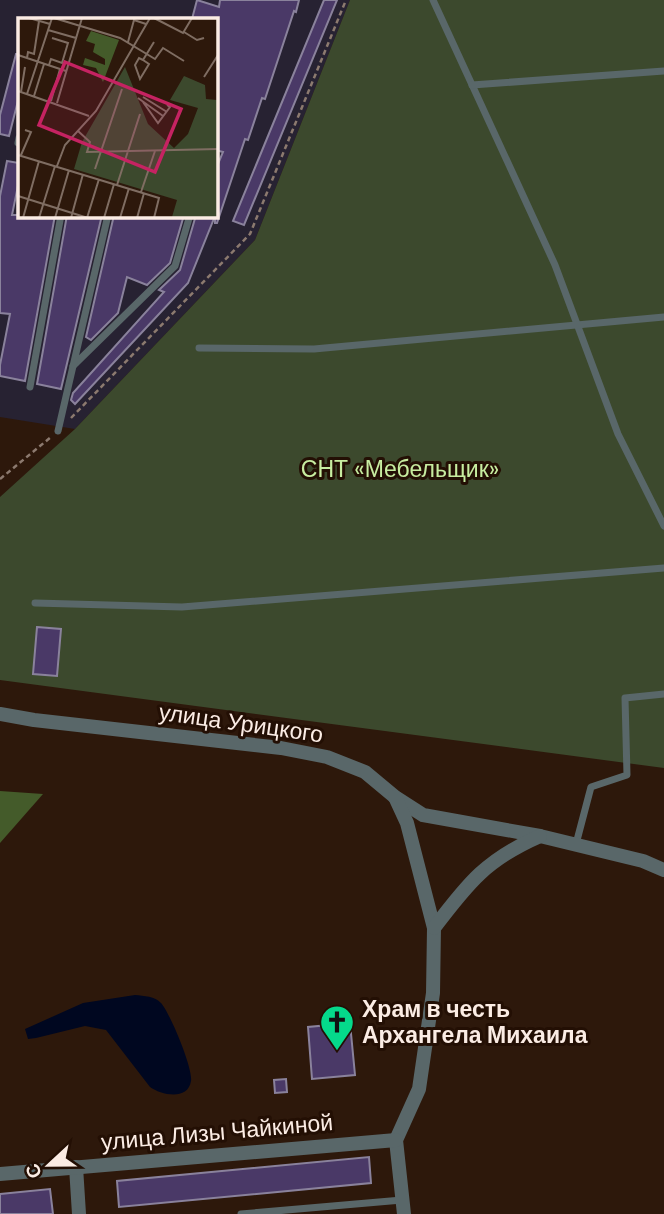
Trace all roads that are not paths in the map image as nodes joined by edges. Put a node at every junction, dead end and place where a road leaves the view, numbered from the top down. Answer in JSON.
{"nodes":[{"id":1,"x":433,"y":0,"type":"edge"},
{"id":2,"x":664,"y":71,"type":"edge"},
{"id":3,"x":472,"y":85,"type":"junction"},
{"id":4,"x":61,"y":217,"type":"edge"},
{"id":5,"x":108,"y":217,"type":"edge"},
{"id":6,"x":190,"y":217,"type":"edge"},
{"id":7,"x":664,"y":317,"type":"edge"},
{"id":8,"x":578,"y":325,"type":"junction"},
{"id":9,"x":199,"y":348,"type":"dead end"},
{"id":10,"x":72,"y":367,"type":"junction"},
{"id":11,"x":30,"y":387,"type":"dead end"},
{"id":12,"x":58,"y":431,"type":"road end"},
{"id":13,"x":664,"y":526,"type":"edge"},
{"id":14,"x":664,"y":568,"type":"edge"},
{"id":15,"x":35,"y":603,"type":"dead end"},
{"id":16,"x":664,"y":694,"type":"edge"},
{"id":17,"x":0,"y":714,"type":"edge"},
{"id":18,"x":395,"y":797,"type":"junction"},
{"id":19,"x":540,"y":836,"type":"junction"},
{"id":20,"x":575,"y":845,"type":"junction"},
{"id":21,"x":664,"y":870,"type":"edge"},
{"id":22,"x":434,"y":928,"type":"junction"},
{"id":23,"x":396,"y":1140,"type":"junction"},
{"id":24,"x":76,"y":1167,"type":"junction"},
{"id":25,"x":0,"y":1174,"type":"edge"},
{"id":26,"x":403,"y":1207,"type":"edge"},
{"id":27,"x":341,"y":1210,"type":"edge"},
{"id":28,"x":79,"y":1214,"type":"edge"},
{"id":29,"x":241,"y":1214,"type":"edge"}],
"edges":[{"from":1,"to":3,"type":"lane"},
{"from":2,"to":3,"type":"lane"},
{"from":3,"to":8,"type":"lane"},
{"from":4,"to":11,"type":"lane"},
{"from":5,"to":10,"type":"lane"},
{"from":6,"to":10,"type":"lane"},
{"from":7,"to":8,"type":"lane"},
{"from":8,"to":9,"type":"lane"},
{"from":8,"to":13,"type":"lane"},
{"from":10,"to":12,"type":"lane"},
{"from":14,"to":15,"type":"lane"},
{"from":16,"to":20,"type":"lane"},
{"from":17,"to":18,"type":"street","name":"улица Урицкого"},
{"from":18,"to":19,"type":"street","name":"улица Урицкого"},
{"from":18,"to":22,"type":"street"},
{"from":19,"to":20,"type":"street","name":"улица Урицкого"},
{"from":19,"to":22,"type":"street"},
{"from":20,"to":21,"type":"street","name":"улица Урицкого"},
{"from":22,"to":23,"type":"street"},
{"from":23,"to":24,"type":"street","name":"улица Лизы Чайкиной"},
{"from":23,"to":26,"type":"street"},
{"from":24,"to":25,"type":"street","name":"улица Лизы Чайкиной"},
{"from":24,"to":28,"type":"street"},
{"from":26,"to":27,"type":"lane"},
{"from":27,"to":29,"type":"lane"}]}
